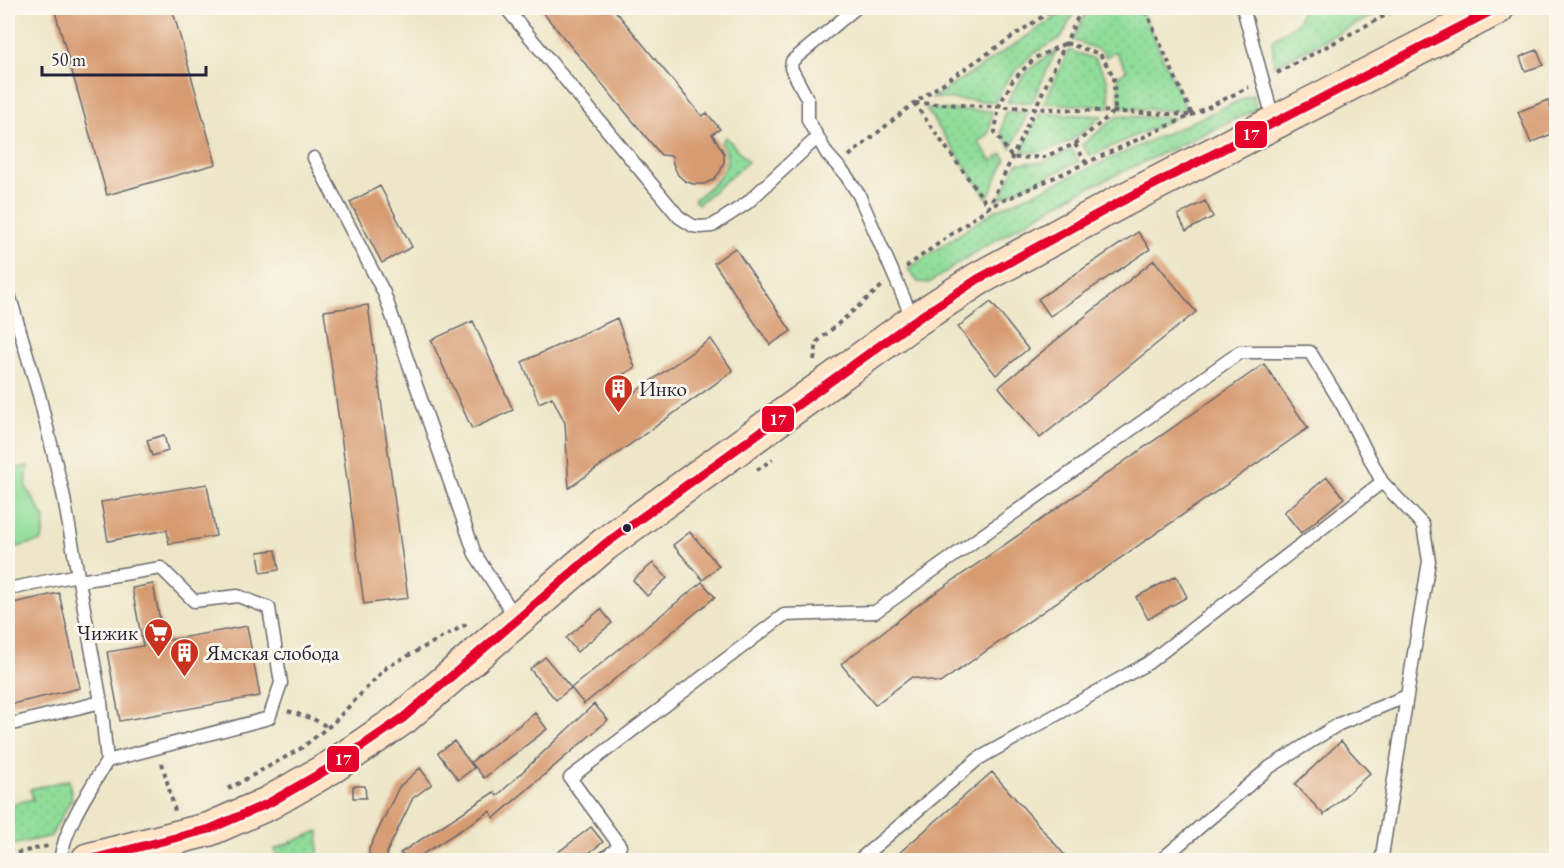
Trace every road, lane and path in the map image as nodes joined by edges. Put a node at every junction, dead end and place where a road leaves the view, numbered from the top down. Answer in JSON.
{"nodes":[{"id":1,"x":506,"y":8,"type":"edge"},
{"id":2,"x":856,"y":8,"type":"edge"},
{"id":3,"x":1055,"y":8,"type":"edge"},
{"id":4,"x":1083,"y":8,"type":"edge"},
{"id":5,"x":1141,"y":8,"type":"edge"},
{"id":6,"x":1244,"y":8,"type":"edge"},
{"id":7,"x":1497,"y":8,"type":"edge"},
{"id":8,"x":1066,"y":43,"type":"junction"},
{"id":9,"x":914,"y":103,"type":"junction"},
{"id":10,"x":999,"y":106,"type":"junction"},
{"id":11,"x":1036,"y":108,"type":"junction"},
{"id":12,"x":1115,"y":111,"type":"junction"},
{"id":13,"x":1274,"y":123,"type":"junction"},
{"id":14,"x":818,"y":137,"type":"junction"},
{"id":15,"x":1075,"y":144,"type":"junction"},
{"id":16,"x":314,"y":158,"type":"dead end"},
{"id":17,"x":1012,"y":158,"type":"junction"},
{"id":18,"x":1086,"y":163,"type":"dead end"},
{"id":19,"x":837,"y":166,"type":"junction"},
{"id":20,"x":8,"y":291,"type":"edge"},
{"id":21,"x":914,"y":321,"type":"junction"},
{"id":22,"x":1382,"y":482,"type":"junction"},
{"id":23,"x":79,"y":578,"type":"junction"},
{"id":24,"x":8,"y":589,"type":"edge"},
{"id":25,"x":517,"y":619,"type":"junction"},
{"id":26,"x":1407,"y":696,"type":"junction"},
{"id":27,"x":101,"y":702,"type":"junction"},
{"id":28,"x":298,"y":714,"type":"dead end"},
{"id":29,"x":8,"y":725,"type":"edge"},
{"id":30,"x":328,"y":727,"type":"dead end"},
{"id":31,"x":158,"y":748,"type":"junction"},
{"id":32,"x":107,"y":761,"type":"junction"},
{"id":33,"x":173,"y":805,"type":"dead end"},
{"id":34,"x":60,"y":861,"type":"edge"},
{"id":35,"x":88,"y":861,"type":"edge"},
{"id":36,"x":602,"y":861,"type":"edge"},
{"id":37,"x":859,"y":861,"type":"edge"},
{"id":38,"x":1161,"y":861,"type":"edge"},
{"id":39,"x":1379,"y":861,"type":"edge"}],
"edges":[{"from":1,"to":14,"type":"lane"},
{"from":2,"to":14,"type":"lane"},
{"from":3,"to":9,"type":"path"},
{"from":4,"to":8,"type":"path"},
{"from":5,"to":12,"type":"path"},
{"from":6,"to":13,"type":"lane"},
{"from":7,"to":13,"type":"street"},
{"from":8,"to":10,"type":"path"},
{"from":8,"to":11,"type":"path"},
{"from":8,"to":12,"type":"path"},
{"from":9,"to":10,"type":"path"},
{"from":9,"to":17,"type":"path"},
{"from":9,"to":19,"type":"path"},
{"from":10,"to":11,"type":"path"},
{"from":10,"to":17,"type":"path"},
{"from":11,"to":12,"type":"path"},
{"from":11,"to":17,"type":"path"},
{"from":12,"to":15,"type":"path"},
{"from":13,"to":21,"type":"street"},
{"from":14,"to":19,"type":"lane"},
{"from":15,"to":17,"type":"path"},
{"from":15,"to":18,"type":"path"},
{"from":16,"to":25,"type":"lane"},
{"from":19,"to":21,"type":"lane"},
{"from":20,"to":23,"type":"lane"},
{"from":21,"to":25,"type":"street"},
{"from":22,"to":26,"type":"lane"},
{"from":22,"to":36,"type":"lane"},
{"from":22,"to":37,"type":"lane"},
{"from":23,"to":24,"type":"lane"},
{"from":23,"to":27,"type":"lane"},
{"from":23,"to":31,"type":"lane"},
{"from":25,"to":35,"type":"street"},
{"from":26,"to":38,"type":"lane"},
{"from":26,"to":39,"type":"lane"},
{"from":27,"to":29,"type":"lane"},
{"from":27,"to":32,"type":"lane"},
{"from":28,"to":30,"type":"path"},
{"from":31,"to":32,"type":"lane"},
{"from":31,"to":33,"type":"path"},
{"from":32,"to":34,"type":"lane"}]}
